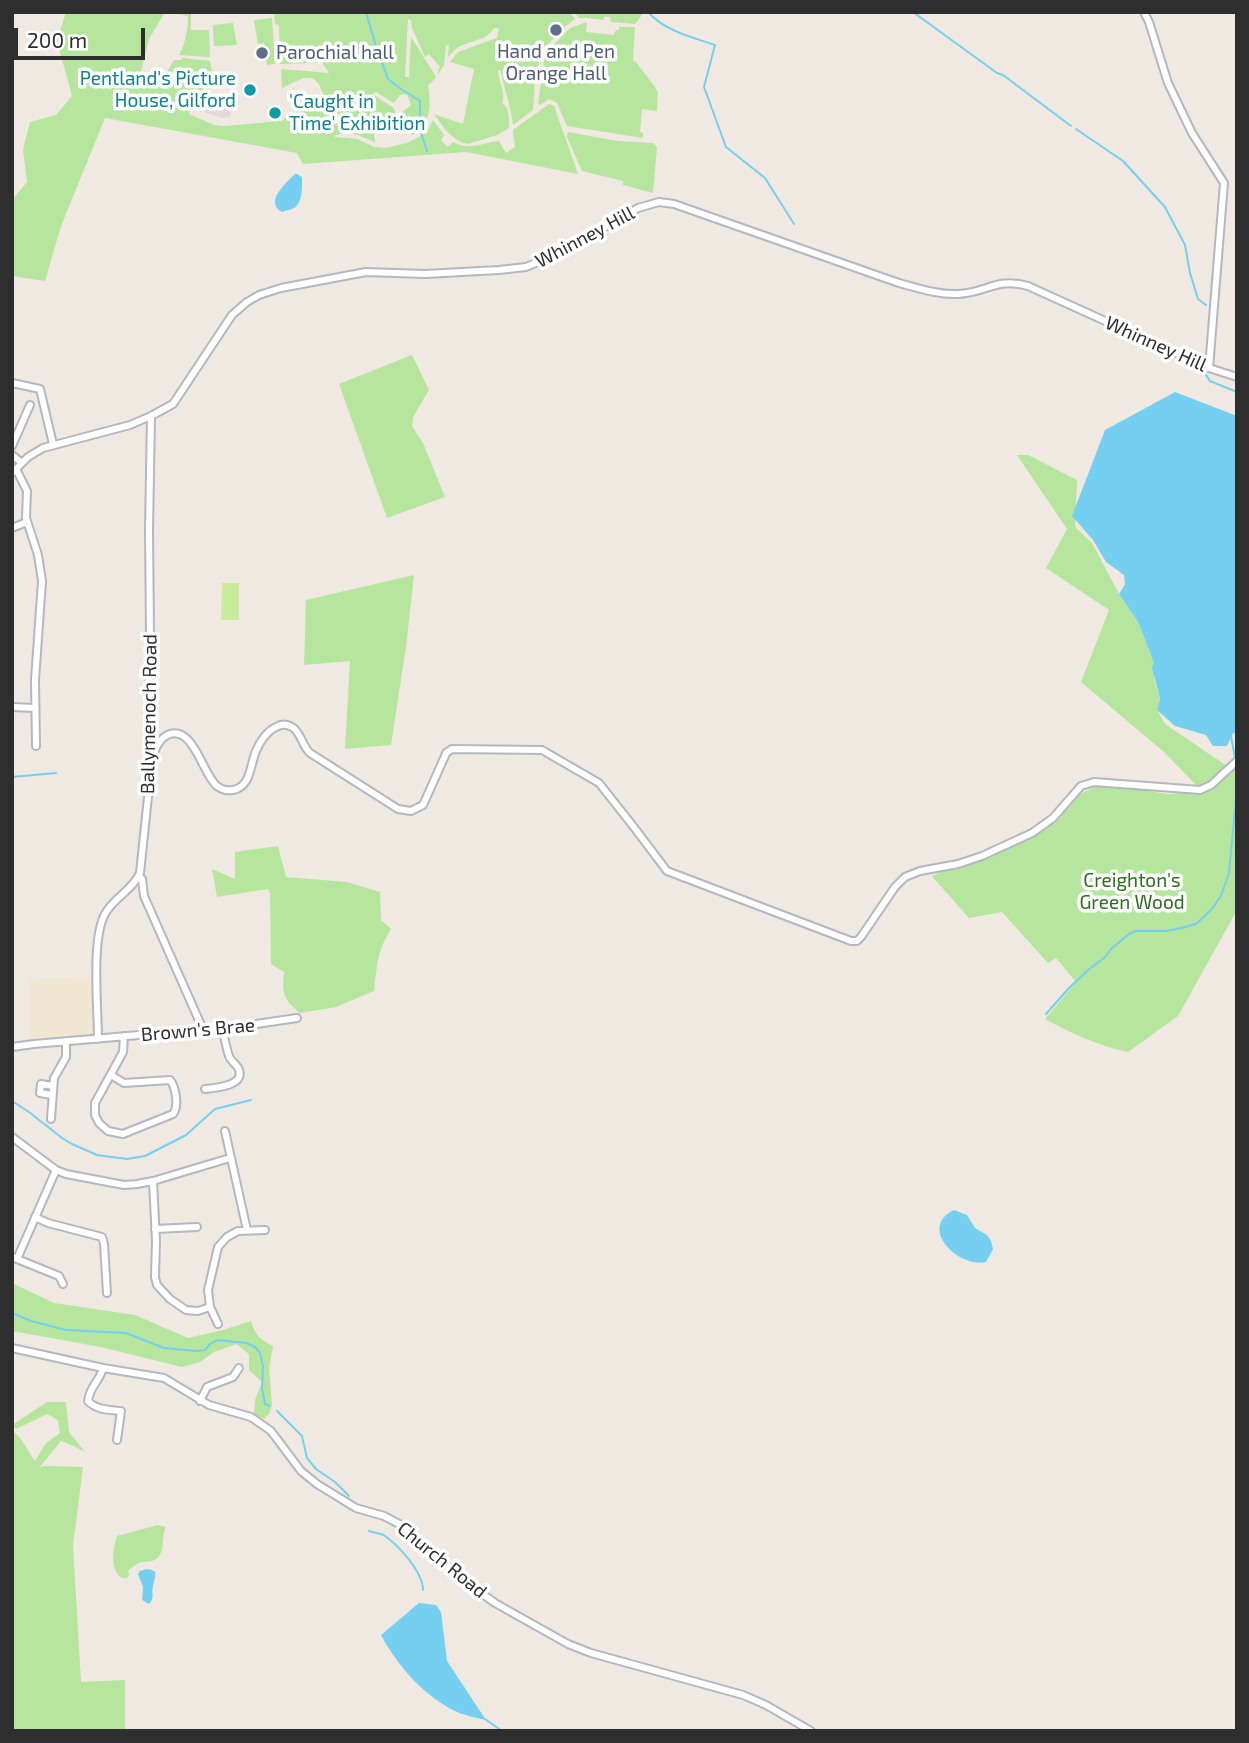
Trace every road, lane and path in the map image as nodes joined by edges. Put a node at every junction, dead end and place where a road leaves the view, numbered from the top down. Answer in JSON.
{"nodes":[{"id":1,"x":1144,"y":12,"type":"edge"},
{"id":2,"x":1209,"y":368,"type":"junction"},
{"id":3,"x":1237,"y":377,"type":"edge"},
{"id":4,"x":12,"y":383,"type":"edge"},
{"id":5,"x":30,"y":405,"type":"dead end"},
{"id":6,"x":151,"y":416,"type":"junction"},
{"id":7,"x":53,"y":444,"type":"junction"},
{"id":8,"x":12,"y":446,"type":"edge"},
{"id":9,"x":12,"y":455,"type":"edge"},
{"id":10,"x":22,"y":463,"type":"junction"},
{"id":11,"x":14,"y":471,"type":"edge"},
{"id":12,"x":27,"y":522,"type":"junction"},
{"id":13,"x":12,"y":528,"type":"edge"},
{"id":14,"x":12,"y":706,"type":"edge"},
{"id":15,"x":35,"y":708,"type":"junction"},
{"id":16,"x":36,"y":746,"type":"dead end"},
{"id":17,"x":152,"y":759,"type":"junction"},
{"id":18,"x":1237,"y":761,"type":"edge"},
{"id":19,"x":139,"y":876,"type":"junction"},
{"id":20,"x":298,"y":1018,"type":"dead end"},
{"id":21,"x":222,"y":1030,"type":"junction"},
{"id":22,"x":202,"y":1031,"type":"junction"},
{"id":23,"x":124,"y":1036,"type":"junction"},
{"id":24,"x":98,"y":1039,"type":"junction"},
{"id":25,"x":66,"y":1042,"type":"junction"},
{"id":26,"x":12,"y":1047,"type":"edge"},
{"id":27,"x":111,"y":1075,"type":"junction"},
{"id":28,"x":53,"y":1086,"type":"junction"},
{"id":29,"x":205,"y":1089,"type":"dead end"},
{"id":30,"x":52,"y":1096,"type":"junction"},
{"id":31,"x":51,"y":1119,"type":"dead end"},
{"id":32,"x":225,"y":1131,"type":"dead end"},
{"id":33,"x":14,"y":1141,"type":"edge"},
{"id":34,"x":230,"y":1158,"type":"junction"},
{"id":35,"x":56,"y":1170,"type":"junction"},
{"id":36,"x":153,"y":1181,"type":"junction"},
{"id":37,"x":35,"y":1217,"type":"junction"},
{"id":38,"x":197,"y":1227,"type":"dead end"},
{"id":39,"x":155,"y":1229,"type":"junction"},
{"id":40,"x":247,"y":1230,"type":"junction"},
{"id":41,"x":265,"y":1230,"type":"dead end"},
{"id":42,"x":15,"y":1258,"type":"edge"},
{"id":43,"x":63,"y":1284,"type":"dead end"},
{"id":44,"x":107,"y":1293,"type":"dead end"},
{"id":45,"x":210,"y":1307,"type":"junction"},
{"id":46,"x":218,"y":1324,"type":"dead end"},
{"id":47,"x":12,"y":1348,"type":"edge"},
{"id":48,"x":103,"y":1368,"type":"junction"},
{"id":49,"x":239,"y":1368,"type":"dead end"},
{"id":50,"x":200,"y":1401,"type":"junction"},
{"id":51,"x":117,"y":1440,"type":"dead end"},
{"id":52,"x":811,"y":1731,"type":"edge"}],
"edges":[{"from":1,"to":2,"type":"street"},
{"from":2,"to":3,"type":"street","name":"Whinney Hill"},
{"from":2,"to":6,"type":"street","name":"Whinney Hill"},
{"from":4,"to":7,"type":"street"},
{"from":5,"to":8,"type":"street"},
{"from":6,"to":7,"type":"street","name":"Whinney Hill"},
{"from":6,"to":17,"type":"street","name":"Ballymenoch Road"},
{"from":7,"to":10,"type":"street","name":"Whinney Hill"},
{"from":9,"to":10,"type":"street"},
{"from":10,"to":11,"type":"street","name":"Whinney Hill"},
{"from":11,"to":12,"type":"street"},
{"from":12,"to":13,"type":"street"},
{"from":12,"to":15,"type":"street"},
{"from":14,"to":15,"type":"street"},
{"from":15,"to":16,"type":"street"},
{"from":17,"to":18,"type":"street"},
{"from":17,"to":19,"type":"street","name":"Ballymenoch Road"},
{"from":19,"to":22,"type":"street"},
{"from":19,"to":24,"type":"street"},
{"from":20,"to":21,"type":"street","name":"Brown's Brae"},
{"from":21,"to":22,"type":"street","name":"Brown's Brae"},
{"from":21,"to":29,"type":"street"},
{"from":22,"to":23,"type":"street","name":"Brown's Brae"},
{"from":23,"to":24,"type":"street","name":"Brown's Brae"},
{"from":23,"to":27,"type":"street"},
{"from":24,"to":25,"type":"street","name":"Brown's Brae"},
{"from":25,"to":26,"type":"street","name":"Brown's Brae"},
{"from":25,"to":28,"type":"street"},
{"from":27,"to":27,"type":"street"},
{"from":28,"to":30,"type":"street"},
{"from":28,"to":30,"type":"street"},
{"from":30,"to":31,"type":"street"},
{"from":32,"to":34,"type":"street"},
{"from":33,"to":35,"type":"street"},
{"from":34,"to":36,"type":"street"},
{"from":34,"to":40,"type":"street"},
{"from":35,"to":36,"type":"street"},
{"from":35,"to":37,"type":"street"},
{"from":36,"to":39,"type":"street"},
{"from":37,"to":42,"type":"street"},
{"from":37,"to":44,"type":"street"},
{"from":38,"to":39,"type":"street"},
{"from":39,"to":45,"type":"street"},
{"from":40,"to":41,"type":"street"},
{"from":40,"to":45,"type":"street"},
{"from":42,"to":43,"type":"street"},
{"from":45,"to":46,"type":"street"},
{"from":47,"to":48,"type":"street","name":"Church Road"},
{"from":48,"to":50,"type":"street","name":"Church Road"},
{"from":48,"to":51,"type":"street"},
{"from":49,"to":50,"type":"street"},
{"from":50,"to":52,"type":"street","name":"Church Road"}]}
